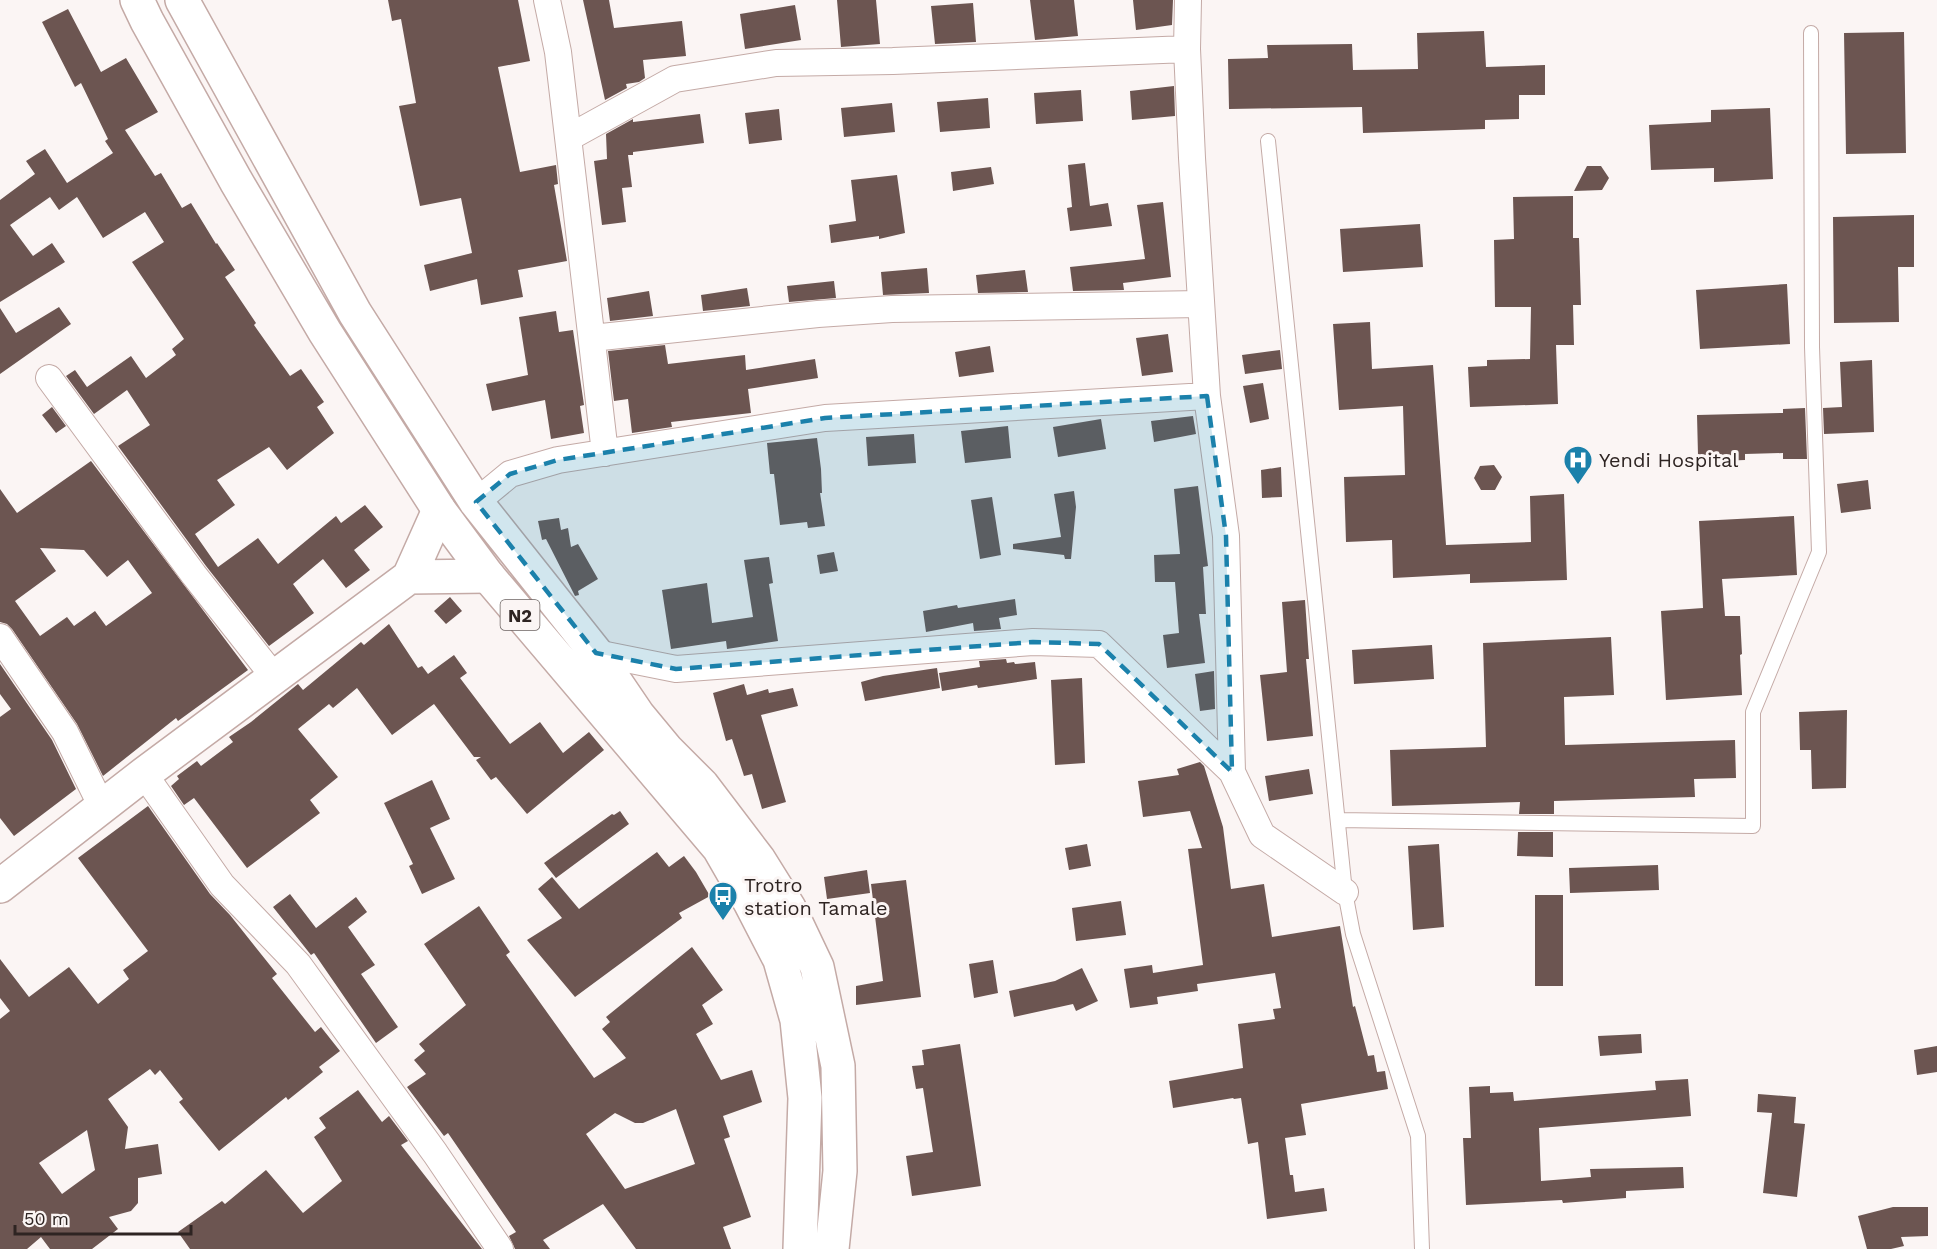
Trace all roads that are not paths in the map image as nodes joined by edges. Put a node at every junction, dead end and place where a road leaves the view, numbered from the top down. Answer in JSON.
{"nodes":[{"id":1,"x":137,"y":0,"type":"edge"},
{"id":2,"x":182,"y":0,"type":"edge"},
{"id":3,"x":548,"y":0,"type":"edge"},
{"id":4,"x":1188,"y":0,"type":"edge"},
{"id":5,"x":1811,"y":33,"type":"dead end"},
{"id":6,"x":1187,"y":49,"type":"junction"},
{"id":7,"x":568,"y":138,"type":"junction"},
{"id":8,"x":1268,"y":141,"type":"dead end"},
{"id":9,"x":1201,"y":304,"type":"junction"},
{"id":10,"x":592,"y":338,"type":"junction"},
{"id":11,"x":49,"y":378,"type":"dead end"},
{"id":12,"x":1207,"y":396,"type":"junction"},
{"id":13,"x":605,"y":453,"type":"junction"},
{"id":14,"x":476,"y":502,"type":"junction"},
{"id":15,"x":443,"y":516,"type":"junction"},
{"id":16,"x":488,"y":576,"type":"junction"},
{"id":17,"x":409,"y":577,"type":"junction"},
{"id":18,"x":0,"y":637,"type":"edge"},
{"id":19,"x":596,"y":653,"type":"junction"},
{"id":20,"x":275,"y":678,"type":"junction"},
{"id":21,"x":1232,"y":772,"type":"junction"},
{"id":22,"x":144,"y":774,"type":"junction"},
{"id":23,"x":102,"y":807,"type":"junction"},
{"id":24,"x":1338,"y":820,"type":"junction"},
{"id":25,"x":0,"y":886,"type":"edge"},
{"id":26,"x":1346,"y":892,"type":"junction"},
{"id":27,"x":500,"y":1249,"type":"edge"},
{"id":28,"x":800,"y":1249,"type":"edge"},
{"id":29,"x":832,"y":1249,"type":"edge"},
{"id":30,"x":1422,"y":1249,"type":"edge"}],
"edges":[{"from":1,"to":15,"type":"main road","number":"N2"},
{"from":2,"to":14,"type":"main road","number":"N2"},
{"from":3,"to":7,"type":"street"},
{"from":4,"to":6,"type":"street"},
{"from":5,"to":24,"type":"lane"},
{"from":6,"to":7,"type":"street"},
{"from":6,"to":9,"type":"street"},
{"from":7,"to":10,"type":"street"},
{"from":8,"to":24,"type":"lane"},
{"from":9,"to":10,"type":"street"},
{"from":9,"to":12,"type":"street"},
{"from":10,"to":13,"type":"street"},
{"from":11,"to":20,"type":"street"},
{"from":12,"to":13,"type":"street"},
{"from":12,"to":21,"type":"street"},
{"from":13,"to":14,"type":"street"},
{"from":14,"to":15,"type":"main road"},
{"from":14,"to":19,"type":"main road","number":"N2"},
{"from":15,"to":16,"type":"main road","number":"N2"},
{"from":15,"to":17,"type":"main road"},
{"from":16,"to":17,"type":"main road"},
{"from":16,"to":28,"type":"main road","number":"N2"},
{"from":17,"to":20,"type":"main road"},
{"from":18,"to":23,"type":"street"},
{"from":19,"to":21,"type":"street"},
{"from":19,"to":29,"type":"main road","number":"N2"},
{"from":20,"to":22,"type":"main road"},
{"from":21,"to":26,"type":"street"},
{"from":22,"to":23,"type":"main road"},
{"from":22,"to":27,"type":"street"},
{"from":23,"to":25,"type":"main road"},
{"from":24,"to":26,"type":"lane"},
{"from":26,"to":30,"type":"lane"}]}
